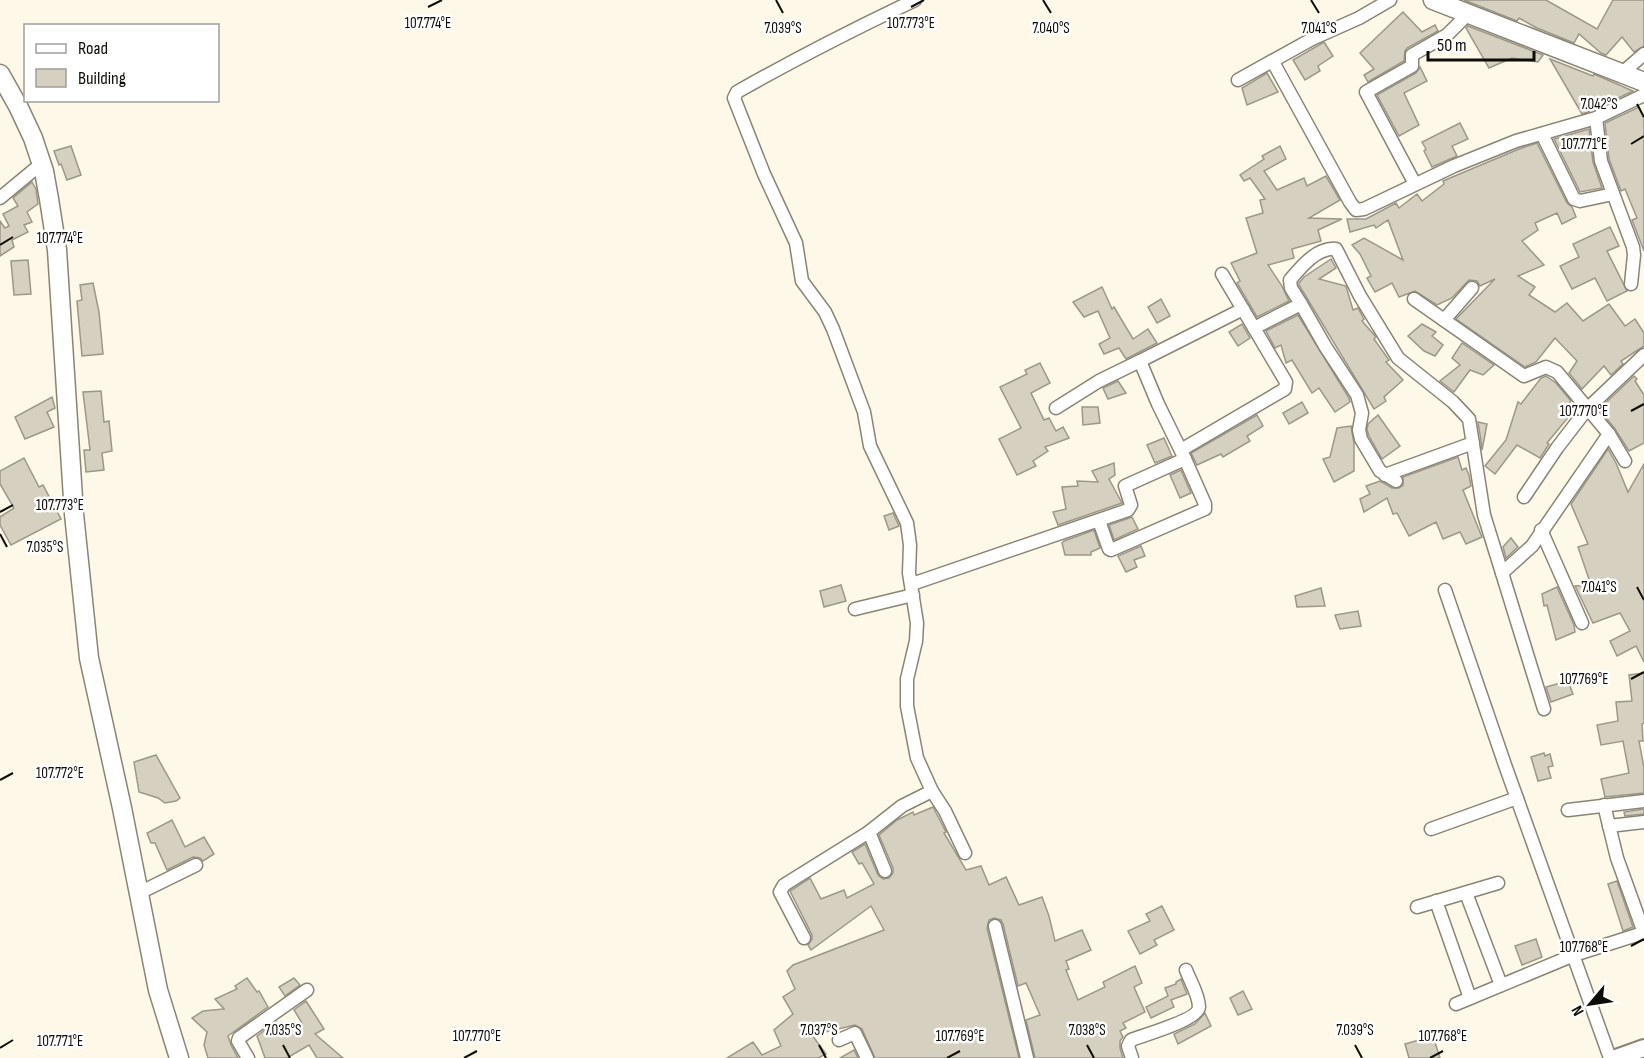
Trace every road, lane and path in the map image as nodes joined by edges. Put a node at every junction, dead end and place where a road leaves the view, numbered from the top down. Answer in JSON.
{"nodes":[{"id":1,"x":915,"y":0,"type":"edge"},
{"id":2,"x":1390,"y":0,"type":"edge"},
{"id":3,"x":1442,"y":2,"type":"edge"},
{"id":4,"x":1468,"y":14,"type":"junction"},
{"id":5,"x":1644,"y":54,"type":"edge"},
{"id":6,"x":1274,"y":62,"type":"junction"},
{"id":7,"x":1622,"y":73,"type":"junction"},
{"id":8,"x":0,"y":74,"type":"edge"},
{"id":9,"x":1238,"y":81,"type":"dead end"},
{"id":10,"x":1644,"y":82,"type":"edge"},
{"id":11,"x":1644,"y":94,"type":"edge"},
{"id":12,"x":1596,"y":118,"type":"junction"},
{"id":13,"x":1542,"y":134,"type":"junction"},
{"id":14,"x":41,"y":164,"type":"junction"},
{"id":15,"x":1415,"y":184,"type":"junction"},
{"id":16,"x":1613,"y":194,"type":"junction"},
{"id":17,"x":0,"y":198,"type":"edge"},
{"id":18,"x":1222,"y":274,"type":"dead end"},
{"id":19,"x":1631,"y":284,"type":"dead end"},
{"id":20,"x":1472,"y":288,"type":"dead end"},
{"id":21,"x":1414,"y":299,"type":"dead end"},
{"id":22,"x":1301,"y":304,"type":"junction"},
{"id":23,"x":1243,"y":309,"type":"junction"},
{"id":24,"x":1444,"y":320,"type":"junction"},
{"id":25,"x":1254,"y":328,"type":"junction"},
{"id":26,"x":1644,"y":355,"type":"edge"},
{"id":27,"x":1140,"y":361,"type":"junction"},
{"id":28,"x":1056,"y":408,"type":"dead end"},
{"id":29,"x":1587,"y":409,"type":"junction"},
{"id":30,"x":1609,"y":434,"type":"junction"},
{"id":31,"x":1473,"y":443,"type":"junction"},
{"id":32,"x":1183,"y":455,"type":"junction"},
{"id":33,"x":1625,"y":460,"type":"dead end"},
{"id":34,"x":1524,"y":497,"type":"dead end"},
{"id":35,"x":1099,"y":521,"type":"junction"},
{"id":36,"x":1541,"y":530,"type":"junction"},
{"id":37,"x":1502,"y":573,"type":"junction"},
{"id":38,"x":912,"y":589,"type":"junction"},
{"id":39,"x":1445,"y":590,"type":"dead end"},
{"id":40,"x":855,"y":609,"type":"dead end"},
{"id":41,"x":1582,"y":623,"type":"dead end"},
{"id":42,"x":1544,"y":709,"type":"dead end"},
{"id":43,"x":932,"y":791,"type":"junction"},
{"id":44,"x":1517,"y":798,"type":"junction"},
{"id":45,"x":1644,"y":801,"type":"edge"},
{"id":46,"x":1604,"y":805,"type":"junction"},
{"id":47,"x":1568,"y":810,"type":"dead end"},
{"id":48,"x":1644,"y":822,"type":"edge"},
{"id":49,"x":1609,"y":826,"type":"junction"},
{"id":50,"x":1431,"y":829,"type":"dead end"},
{"id":51,"x":868,"y":832,"type":"junction"},
{"id":52,"x":965,"y":853,"type":"dead end"},
{"id":53,"x":196,"y":865,"type":"dead end"},
{"id":54,"x":885,"y":871,"type":"dead end"},
{"id":55,"x":1498,"y":883,"type":"dead end"},
{"id":56,"x":139,"y":893,"type":"junction"},
{"id":57,"x":1466,"y":893,"type":"junction"},
{"id":58,"x":1436,"y":901,"type":"junction"},
{"id":59,"x":1638,"y":901,"type":"edge"},
{"id":60,"x":1417,"y":907,"type":"dead end"},
{"id":61,"x":995,"y":926,"type":"dead end"},
{"id":62,"x":1643,"y":933,"type":"edge"},
{"id":63,"x":804,"y":938,"type":"dead end"},
{"id":64,"x":1574,"y":955,"type":"junction"},
{"id":65,"x":1186,"y":970,"type":"dead end"},
{"id":66,"x":1501,"y":985,"type":"junction"},
{"id":67,"x":307,"y":990,"type":"dead end"},
{"id":68,"x":1470,"y":998,"type":"junction"},
{"id":69,"x":1456,"y":1004,"type":"dead end"},
{"id":70,"x":839,"y":1040,"type":"dead end"},
{"id":71,"x":1644,"y":1048,"type":"edge"},
{"id":72,"x":179,"y":1058,"type":"edge"},
{"id":73,"x":248,"y":1058,"type":"edge"},
{"id":74,"x":867,"y":1058,"type":"edge"},
{"id":75,"x":1027,"y":1058,"type":"edge"},
{"id":76,"x":1132,"y":1058,"type":"edge"},
{"id":77,"x":1610,"y":1058,"type":"edge"},
{"id":78,"x":1616,"y":1058,"type":"edge"}],
"edges":[{"from":1,"to":38,"type":"street"},
{"from":2,"to":6,"type":"street"},
{"from":3,"to":4,"type":"main road"},
{"from":4,"to":7,"type":"main road"},
{"from":4,"to":15,"type":"street"},
{"from":5,"to":7,"type":"street"},
{"from":6,"to":9,"type":"street"},
{"from":6,"to":15,"type":"street"},
{"from":7,"to":10,"type":"main road"},
{"from":8,"to":14,"type":"main road"},
{"from":11,"to":12,"type":"street"},
{"from":12,"to":13,"type":"street"},
{"from":12,"to":16,"type":"street"},
{"from":13,"to":15,"type":"street"},
{"from":13,"to":16,"type":"street"},
{"from":14,"to":17,"type":"street"},
{"from":14,"to":56,"type":"main road"},
{"from":16,"to":19,"type":"street"},
{"from":18,"to":23,"type":"street"},
{"from":20,"to":24,"type":"street"},
{"from":21,"to":24,"type":"street"},
{"from":22,"to":25,"type":"street"},
{"from":22,"to":31,"type":"street"},
{"from":22,"to":31,"type":"street"},
{"from":23,"to":25,"type":"street"},
{"from":23,"to":27,"type":"street"},
{"from":24,"to":29,"type":"street"},
{"from":25,"to":32,"type":"street"},
{"from":26,"to":29,"type":"street"},
{"from":27,"to":28,"type":"street"},
{"from":27,"to":32,"type":"street"},
{"from":29,"to":30,"type":"street"},
{"from":29,"to":34,"type":"street"},
{"from":30,"to":33,"type":"street"},
{"from":30,"to":36,"type":"street"},
{"from":31,"to":37,"type":"street"},
{"from":32,"to":35,"type":"street"},
{"from":32,"to":35,"type":"street"},
{"from":35,"to":38,"type":"street"},
{"from":36,"to":37,"type":"street"},
{"from":36,"to":41,"type":"street"},
{"from":37,"to":42,"type":"street"},
{"from":38,"to":40,"type":"street"},
{"from":38,"to":43,"type":"street"},
{"from":39,"to":44,"type":"street"},
{"from":43,"to":51,"type":"street"},
{"from":43,"to":52,"type":"street"},
{"from":44,"to":50,"type":"street"},
{"from":44,"to":64,"type":"street"},
{"from":45,"to":46,"type":"street"},
{"from":46,"to":47,"type":"street"},
{"from":46,"to":49,"type":"street"},
{"from":48,"to":49,"type":"street"},
{"from":49,"to":59,"type":"street"},
{"from":51,"to":54,"type":"street"},
{"from":51,"to":63,"type":"street"},
{"from":53,"to":56,"type":"street"},
{"from":55,"to":57,"type":"street"},
{"from":56,"to":72,"type":"main road"},
{"from":57,"to":58,"type":"street"},
{"from":57,"to":66,"type":"street"},
{"from":58,"to":60,"type":"street"},
{"from":58,"to":68,"type":"street"},
{"from":59,"to":62,"type":"street"},
{"from":61,"to":75,"type":"street"},
{"from":62,"to":64,"type":"street"},
{"from":64,"to":66,"type":"street"},
{"from":64,"to":77,"type":"street"},
{"from":65,"to":76,"type":"street"},
{"from":66,"to":68,"type":"street"},
{"from":67,"to":73,"type":"street"},
{"from":68,"to":69,"type":"street"},
{"from":70,"to":74,"type":"street"},
{"from":71,"to":78,"type":"street"}]}
